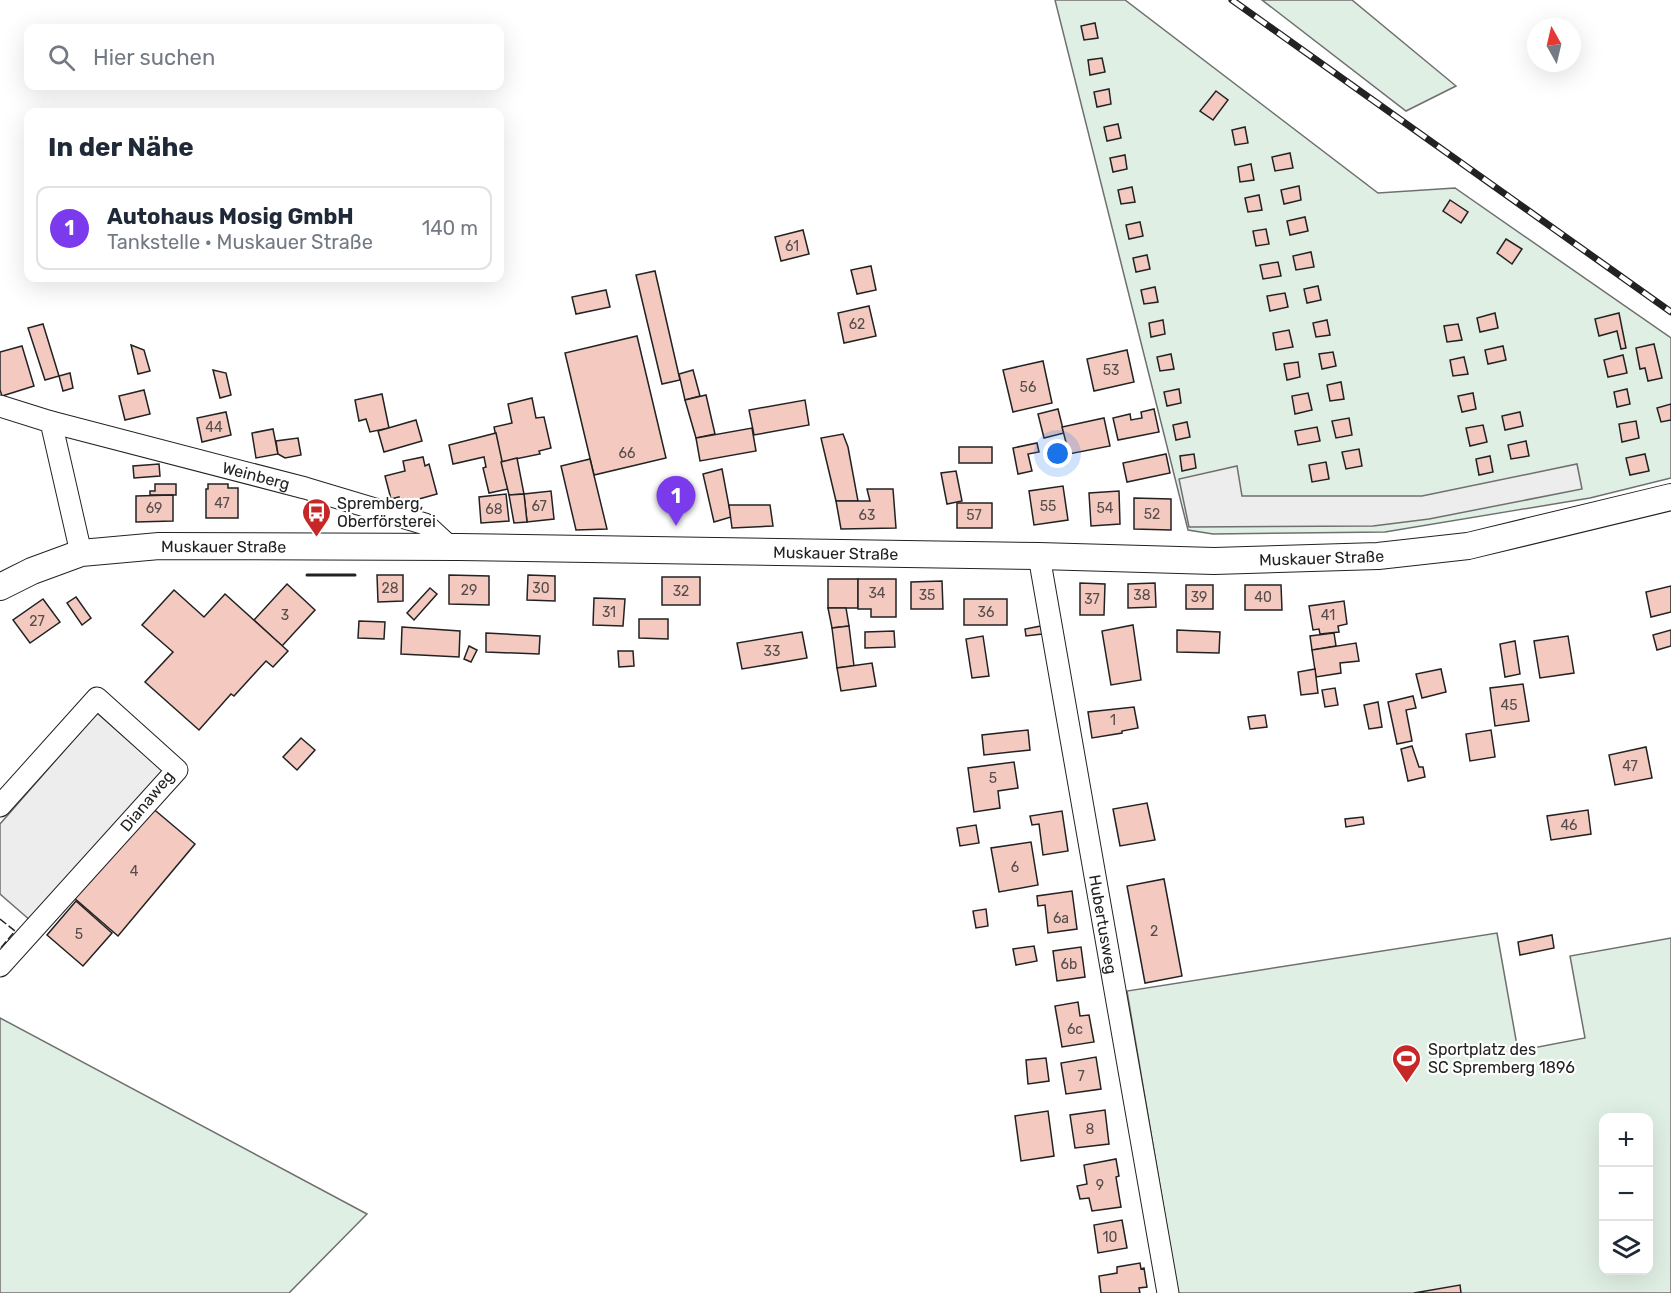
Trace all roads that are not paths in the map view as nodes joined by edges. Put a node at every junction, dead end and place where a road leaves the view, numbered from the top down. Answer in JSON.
{"nodes":[{"id":1,"x":0,"y":406,"type":"edge"},
{"id":2,"x":51,"y":422,"type":"junction"},
{"id":3,"x":1671,"y":497,"type":"edge"},
{"id":4,"x":450,"y":547,"type":"junction"},
{"id":5,"x":81,"y":553,"type":"junction"},
{"id":6,"x":1039,"y":556,"type":"junction"},
{"id":7,"x":0,"y":587,"type":"edge"},
{"id":8,"x":0,"y":806,"type":"edge"},
{"id":9,"x":0,"y":966,"type":"edge"},
{"id":10,"x":1168,"y":1293,"type":"edge"}],
"edges":[{"from":1,"to":2,"type":"street","name":"Weinberg"},
{"from":2,"to":4,"type":"street","name":"Weinberg"},
{"from":2,"to":5,"type":"street"},
{"from":3,"to":6,"type":"main road","name":"Muskauer Straße"},
{"from":4,"to":5,"type":"main road","name":"Muskauer Straße"},
{"from":4,"to":6,"type":"main road","name":"Muskauer Straße"},
{"from":5,"to":7,"type":"main road","name":"Muskauer Straße"},
{"from":6,"to":10,"type":"street","name":"Hubertusweg"},
{"from":8,"to":9,"type":"street","name":"Dianaweg"}]}
